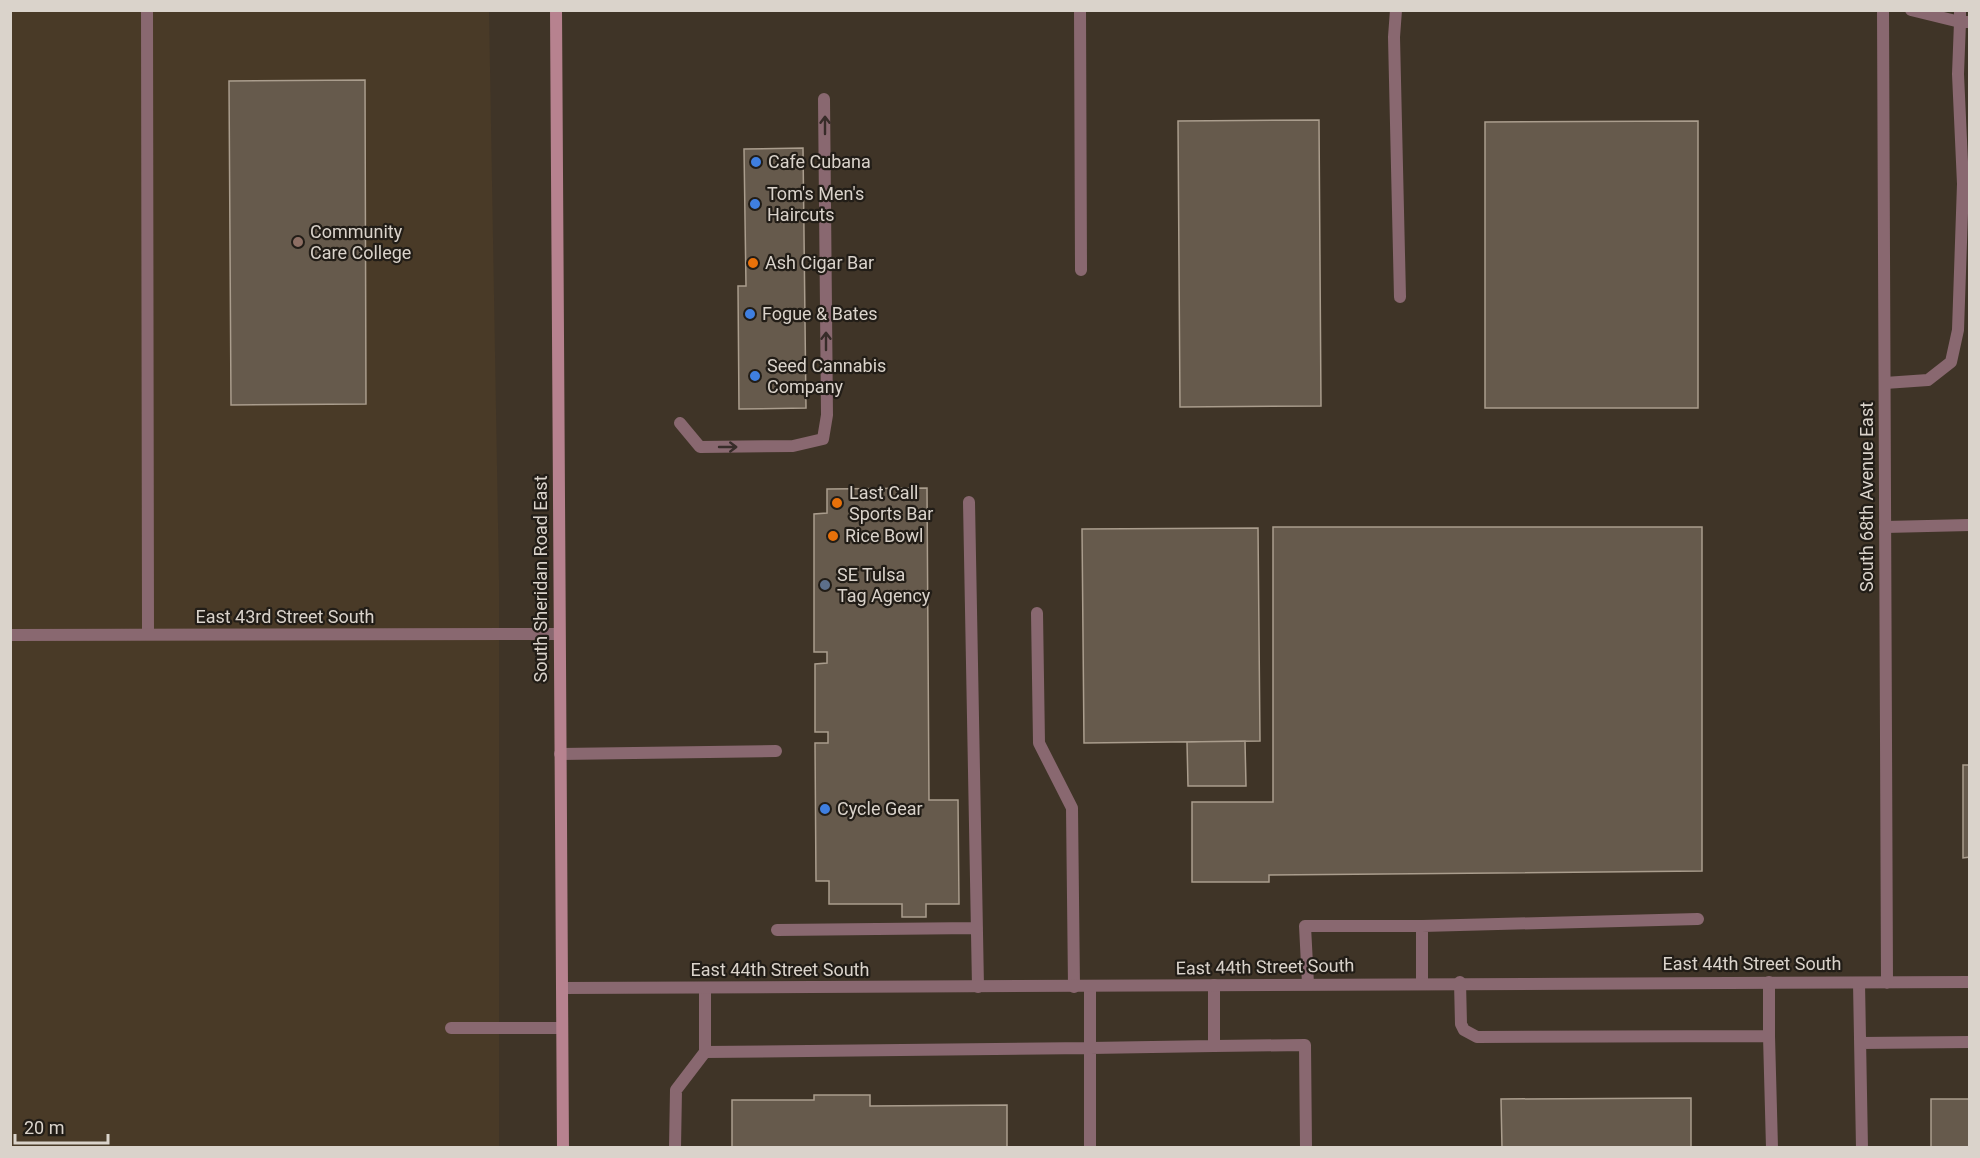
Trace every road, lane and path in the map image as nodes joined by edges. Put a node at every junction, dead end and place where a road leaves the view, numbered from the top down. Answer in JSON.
{"nodes":[{"id":1,"x":147,"y":10,"type":"edge"},
{"id":2,"x":556,"y":10,"type":"edge"},
{"id":3,"x":1080,"y":10,"type":"edge"},
{"id":4,"x":1396,"y":10,"type":"edge"},
{"id":5,"x":1883,"y":10,"type":"edge"},
{"id":6,"x":1911,"y":10,"type":"edge"},
{"id":7,"x":1963,"y":18,"type":"edge"},
{"id":8,"x":825,"y":99,"type":"dead end"},
{"id":9,"x":1081,"y":270,"type":"dead end"},
{"id":10,"x":1400,"y":297,"type":"dead end"},
{"id":11,"x":1885,"y":383,"type":"junction"},
{"id":12,"x":680,"y":423,"type":"dead end"},
{"id":13,"x":969,"y":502,"type":"dead end"},
{"id":14,"x":1970,"y":525,"type":"edge"},
{"id":15,"x":1885,"y":527,"type":"junction"},
{"id":16,"x":1037,"y":614,"type":"dead end"},
{"id":17,"x":148,"y":634,"type":"junction"},
{"id":18,"x":559,"y":634,"type":"junction"},
{"id":19,"x":10,"y":635,"type":"edge"},
{"id":20,"x":776,"y":751,"type":"dead end"},
{"id":21,"x":560,"y":754,"type":"junction"},
{"id":22,"x":1698,"y":919,"type":"dead end"},
{"id":23,"x":1422,"y":926,"type":"junction"},
{"id":24,"x":977,"y":928,"type":"junction"},
{"id":25,"x":777,"y":930,"type":"dead end"},
{"id":26,"x":1460,"y":982,"type":"junction"},
{"id":27,"x":1769,"y":982,"type":"junction"},
{"id":28,"x":1970,"y":982,"type":"edge"},
{"id":29,"x":1422,"y":983,"type":"junction"},
{"id":30,"x":1859,"y":983,"type":"junction"},
{"id":31,"x":1887,"y":983,"type":"junction"},
{"id":32,"x":1308,"y":984,"type":"junction"},
{"id":33,"x":1214,"y":985,"type":"junction"},
{"id":34,"x":978,"y":987,"type":"junction"},
{"id":35,"x":1074,"y":987,"type":"junction"},
{"id":36,"x":1090,"y":987,"type":"junction"},
{"id":37,"x":562,"y":988,"type":"junction"},
{"id":38,"x":705,"y":988,"type":"junction"},
{"id":39,"x":451,"y":1028,"type":"dead end"},
{"id":40,"x":562,"y":1029,"type":"junction"},
{"id":41,"x":1769,"y":1036,"type":"junction"},
{"id":42,"x":1861,"y":1042,"type":"junction"},
{"id":43,"x":1970,"y":1042,"type":"edge"},
{"id":44,"x":1214,"y":1046,"type":"junction"},
{"id":45,"x":1090,"y":1048,"type":"junction"},
{"id":46,"x":705,"y":1052,"type":"junction"},
{"id":47,"x":563,"y":1148,"type":"edge"},
{"id":48,"x":675,"y":1148,"type":"edge"},
{"id":49,"x":1090,"y":1148,"type":"edge"},
{"id":50,"x":1306,"y":1148,"type":"edge"},
{"id":51,"x":1772,"y":1148,"type":"edge"},
{"id":52,"x":1862,"y":1148,"type":"edge"}],
"edges":[{"from":1,"to":17,"type":"street"},
{"from":2,"to":18,"type":"main road","name":"South Sheridan Road East"},
{"from":3,"to":9,"type":"street"},
{"from":4,"to":10,"type":"street"},
{"from":5,"to":11,"type":"street","name":"South 68th Avenue East"},
{"from":6,"to":7,"type":"street"},
{"from":7,"to":11,"type":"street"},
{"from":12,"to":8,"type":"street","one_way":true},
{"from":11,"to":15,"type":"street","name":"South 68th Avenue East"},
{"from":13,"to":24,"type":"street"},
{"from":14,"to":15,"type":"street"},
{"from":15,"to":31,"type":"street","name":"South 68th Avenue East"},
{"from":16,"to":35,"type":"street"},
{"from":17,"to":18,"type":"street","name":"East 43rd Street South"},
{"from":17,"to":19,"type":"street","name":"East 43rd Street South"},
{"from":18,"to":21,"type":"main road","name":"South Sheridan Road East"},
{"from":20,"to":21,"type":"street"},
{"from":21,"to":37,"type":"main road","name":"South Sheridan Road East"},
{"from":22,"to":23,"type":"street"},
{"from":23,"to":29,"type":"street"},
{"from":23,"to":32,"type":"street"},
{"from":24,"to":25,"type":"street"},
{"from":24,"to":34,"type":"street"},
{"from":26,"to":27,"type":"street","name":"East 44th Street South"},
{"from":26,"to":29,"type":"street","name":"East 44th Street South"},
{"from":26,"to":41,"type":"street"},
{"from":27,"to":30,"type":"street","name":"East 44th Street South"},
{"from":27,"to":41,"type":"street"},
{"from":28,"to":31,"type":"street","name":"East 44th Street South"},
{"from":29,"to":32,"type":"street","name":"East 44th Street South"},
{"from":30,"to":31,"type":"street","name":"East 44th Street South"},
{"from":30,"to":42,"type":"street"},
{"from":32,"to":33,"type":"street","name":"East 44th Street South"},
{"from":33,"to":36,"type":"street","name":"East 44th Street South"},
{"from":33,"to":44,"type":"street"},
{"from":34,"to":35,"type":"street","name":"East 44th Street South"},
{"from":34,"to":38,"type":"street","name":"East 44th Street South"},
{"from":35,"to":36,"type":"street","name":"East 44th Street South"},
{"from":36,"to":45,"type":"street"},
{"from":37,"to":38,"type":"street","name":"East 44th Street South"},
{"from":37,"to":40,"type":"main road","name":"South Sheridan Road East"},
{"from":38,"to":46,"type":"street"},
{"from":39,"to":40,"type":"street"},
{"from":40,"to":47,"type":"main road","name":"South Sheridan Road East"},
{"from":41,"to":51,"type":"street"},
{"from":42,"to":43,"type":"street"},
{"from":42,"to":52,"type":"street"},
{"from":44,"to":45,"type":"street"},
{"from":44,"to":50,"type":"street"},
{"from":45,"to":46,"type":"street"},
{"from":45,"to":49,"type":"street"},
{"from":46,"to":48,"type":"street"}]}
